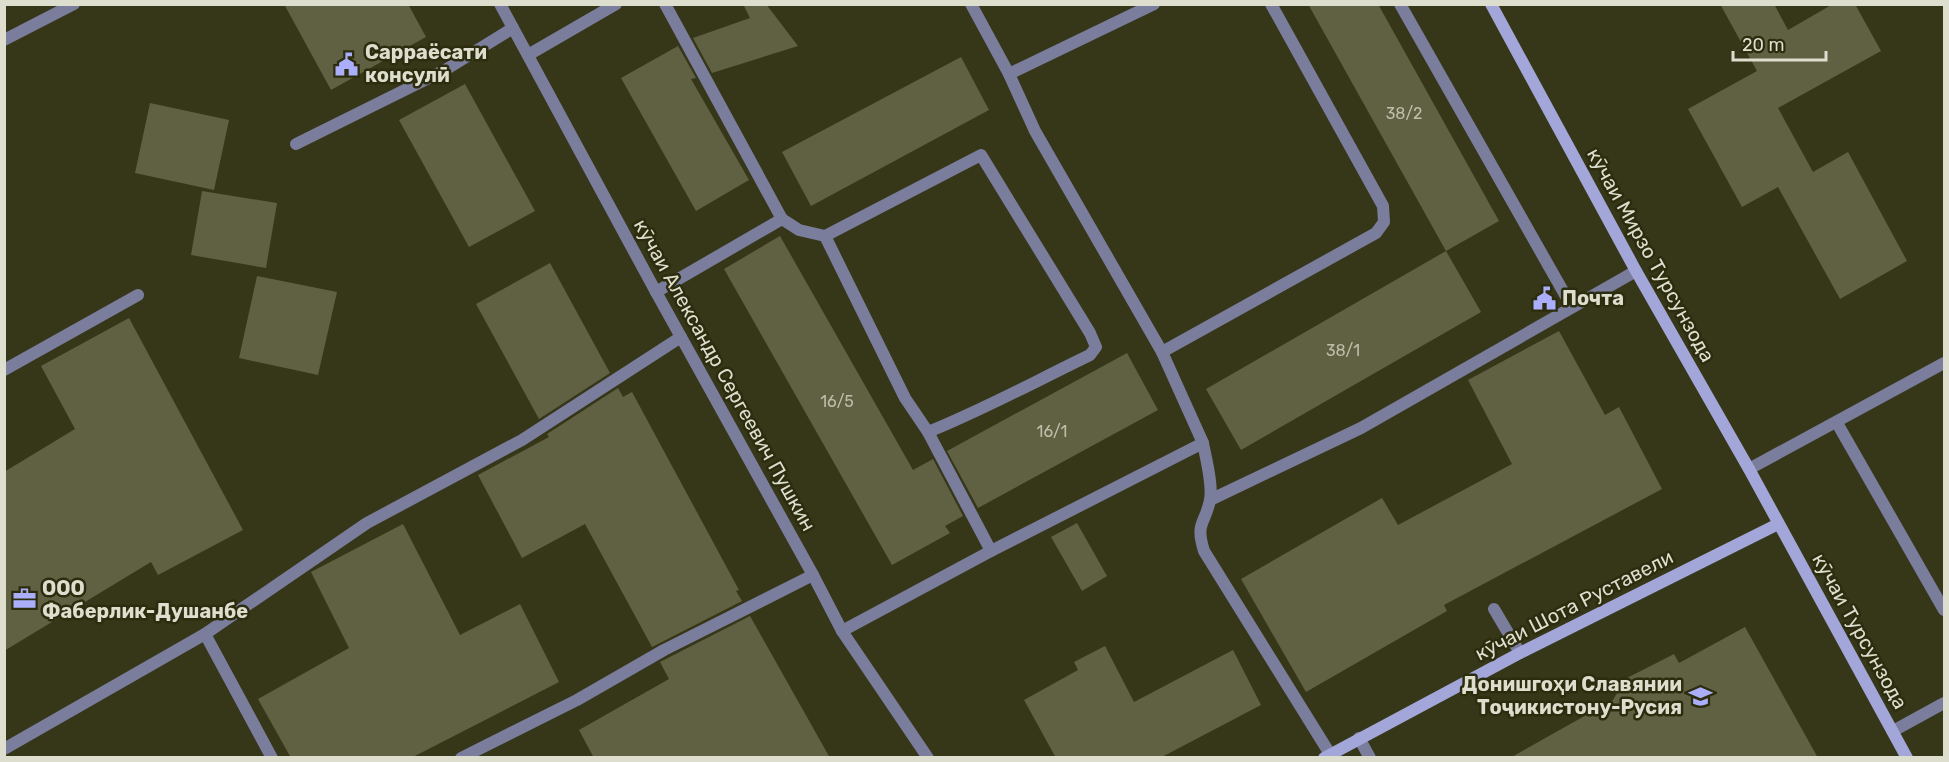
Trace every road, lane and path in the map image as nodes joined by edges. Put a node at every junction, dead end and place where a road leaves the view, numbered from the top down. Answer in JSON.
{"nodes":[{"id":1,"x":74,"y":4,"type":"edge"},
{"id":2,"x":500,"y":4,"type":"edge"},
{"id":3,"x":616,"y":4,"type":"edge"},
{"id":4,"x":665,"y":4,"type":"edge"},
{"id":5,"x":971,"y":4,"type":"edge"},
{"id":6,"x":1154,"y":4,"type":"edge"},
{"id":7,"x":1271,"y":4,"type":"edge"},
{"id":8,"x":1400,"y":4,"type":"edge"},
{"id":9,"x":1491,"y":4,"type":"edge"},
{"id":10,"x":513,"y":28,"type":"junction"},
{"id":11,"x":4,"y":40,"type":"edge"},
{"id":12,"x":528,"y":55,"type":"junction"},
{"id":13,"x":1009,"y":74,"type":"junction"},
{"id":14,"x":296,"y":144,"type":"dead end"},
{"id":15,"x":782,"y":219,"type":"junction"},
{"id":16,"x":825,"y":236,"type":"junction"},
{"id":17,"x":1636,"y":271,"type":"junction"},
{"id":18,"x":656,"y":292,"type":"junction"},
{"id":19,"x":138,"y":295,"type":"dead end"},
{"id":20,"x":1572,"y":307,"type":"junction"},
{"id":21,"x":681,"y":337,"type":"junction"},
{"id":22,"x":1162,"y":352,"type":"junction"},
{"id":23,"x":1944,"y":363,"type":"edge"},
{"id":24,"x":4,"y":370,"type":"edge"},
{"id":25,"x":1837,"y":423,"type":"junction"},
{"id":26,"x":928,"y":432,"type":"junction"},
{"id":27,"x":1203,"y":442,"type":"junction"},
{"id":28,"x":1749,"y":469,"type":"junction"},
{"id":29,"x":1210,"y":500,"type":"junction"},
{"id":30,"x":1778,"y":524,"type":"junction"},
{"id":31,"x":991,"y":551,"type":"junction"},
{"id":32,"x":813,"y":575,"type":"junction"},
{"id":33,"x":1494,"y":609,"type":"dead end"},
{"id":34,"x":1944,"y":610,"type":"edge"},
{"id":35,"x":842,"y":631,"type":"junction"},
{"id":36,"x":205,"y":634,"type":"junction"},
{"id":37,"x":1520,"y":653,"type":"junction"},
{"id":38,"x":1944,"y":703,"type":"edge"},
{"id":39,"x":1893,"y":731,"type":"junction"},
{"id":40,"x":1359,"y":738,"type":"junction"},
{"id":41,"x":4,"y":748,"type":"edge"},
{"id":42,"x":1327,"y":756,"type":"edge"},
{"id":43,"x":272,"y":758,"type":"edge"},
{"id":44,"x":461,"y":758,"type":"edge"},
{"id":45,"x":928,"y":758,"type":"edge"},
{"id":46,"x":1370,"y":758,"type":"edge"},
{"id":47,"x":1907,"y":758,"type":"edge"}],
"edges":[{"from":1,"to":11,"type":"street"},
{"from":2,"to":10,"type":"street","name":"кӯчаи Александр Сергеевич Пушкин"},
{"from":3,"to":12,"type":"street"},
{"from":4,"to":15,"type":"street"},
{"from":5,"to":13,"type":"street"},
{"from":6,"to":13,"type":"street"},
{"from":7,"to":22,"type":"street"},
{"from":8,"to":20,"type":"street"},
{"from":9,"to":17,"type":"street","name":"кӯчаи Мирзо Турсунзода"},
{"from":10,"to":12,"type":"street","name":"кӯчаи Александр Сергеевич Пушкин"},
{"from":10,"to":14,"type":"street"},
{"from":12,"to":18,"type":"street","name":"кӯчаи Александр Сергеевич Пушкин"},
{"from":13,"to":22,"type":"street"},
{"from":15,"to":16,"type":"street"},
{"from":15,"to":18,"type":"street"},
{"from":16,"to":26,"type":"street"},
{"from":16,"to":26,"type":"street"},
{"from":17,"to":20,"type":"street"},
{"from":17,"to":28,"type":"street","name":"кӯчаи Мирзо Турсунзода"},
{"from":18,"to":21,"type":"street","name":"кӯчаи Александр Сергеевич Пушкин"},
{"from":19,"to":24,"type":"street"},
{"from":20,"to":29,"type":"street"},
{"from":21,"to":32,"type":"street","name":"кӯчаи Александр Сергеевич Пушкин"},
{"from":21,"to":36,"type":"street"},
{"from":22,"to":27,"type":"street"},
{"from":23,"to":25,"type":"street"},
{"from":25,"to":28,"type":"street"},
{"from":25,"to":34,"type":"street"},
{"from":26,"to":31,"type":"street"},
{"from":27,"to":29,"type":"street"},
{"from":27,"to":31,"type":"street"},
{"from":28,"to":30,"type":"street","name":"кӯчаи Мирзо Турсунзода"},
{"from":29,"to":42,"type":"street"},
{"from":30,"to":37,"type":"street","name":"кӯчаи Шота Руставели"},
{"from":30,"to":39,"type":"street","name":"кӯчаи Турсунзода"},
{"from":31,"to":35,"type":"street"},
{"from":32,"to":35,"type":"street","name":"кӯчаи Александр Сергеевич Пушкин"},
{"from":32,"to":44,"type":"street"},
{"from":33,"to":37,"type":"street"},
{"from":35,"to":45,"type":"street","name":"кӯчаи Александр Сергеевич Пушкин"},
{"from":36,"to":41,"type":"street"},
{"from":36,"to":43,"type":"street"},
{"from":37,"to":40,"type":"street","name":"кӯчаи Шота Руставели"},
{"from":38,"to":39,"type":"street"},
{"from":39,"to":47,"type":"street","name":"кӯчаи Турсунзода"},
{"from":40,"to":42,"type":"street","name":"кӯчаи Шота Руставели"},
{"from":40,"to":46,"type":"street"}]}
